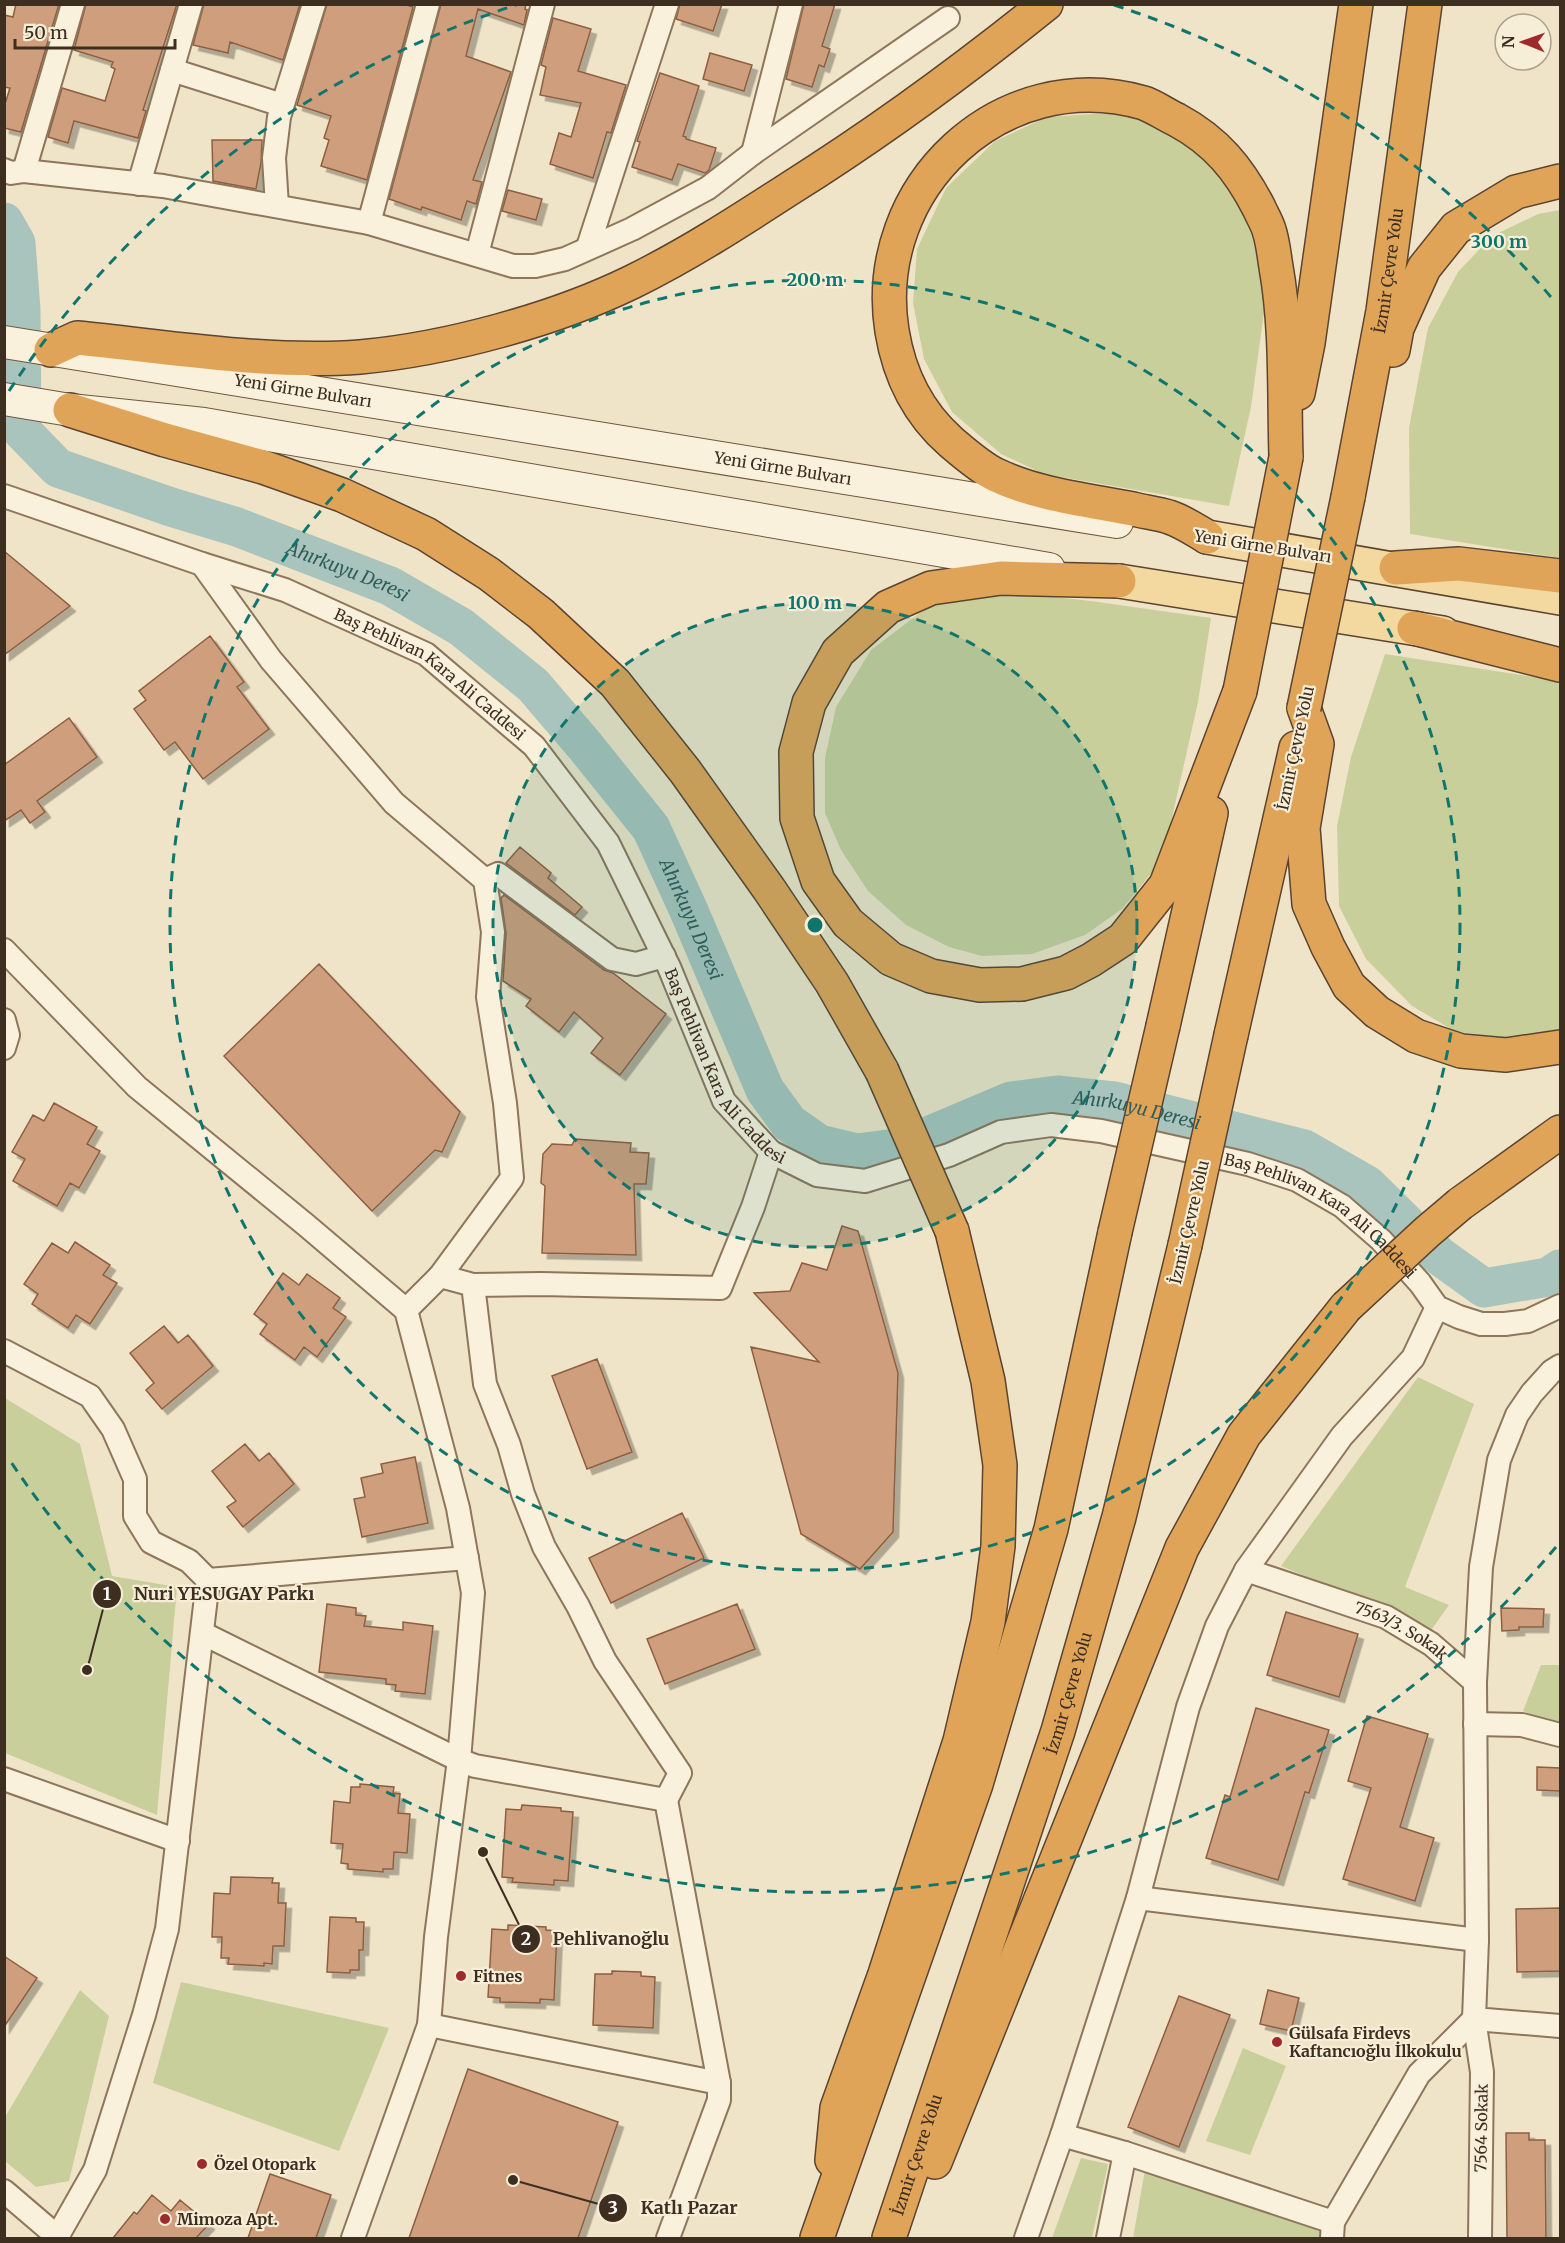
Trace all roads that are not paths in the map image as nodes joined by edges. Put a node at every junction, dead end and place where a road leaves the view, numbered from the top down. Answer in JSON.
{"nodes":[{"id":1,"x":73,"y":4,"type":"edge"},
{"id":2,"x":191,"y":4,"type":"edge"},
{"id":3,"x":314,"y":4,"type":"edge"},
{"id":4,"x":428,"y":4,"type":"edge"},
{"id":5,"x":543,"y":4,"type":"edge"},
{"id":6,"x":668,"y":4,"type":"edge"},
{"id":7,"x":791,"y":4,"type":"edge"},
{"id":8,"x":1046,"y":4,"type":"edge"},
{"id":9,"x":1356,"y":4,"type":"edge"},
{"id":10,"x":1425,"y":4,"type":"edge"},
{"id":11,"x":948,"y":18,"type":"dead end"},
{"id":12,"x":172,"y":70,"type":"junction"},
{"id":13,"x":282,"y":105,"type":"junction"},
{"id":14,"x":753,"y":153,"type":"junction"},
{"id":15,"x":14,"y":171,"type":"edge"},
{"id":16,"x":1560,"y":181,"type":"edge"},
{"id":17,"x":139,"y":184,"type":"junction"},
{"id":18,"x":277,"y":206,"type":"junction"},
{"id":19,"x":369,"y":223,"type":"junction"},
{"id":20,"x":588,"y":247,"type":"junction"},
{"id":21,"x":477,"y":254,"type":"junction"},
{"id":22,"x":4,"y":342,"type":"edge"},
{"id":23,"x":51,"y":350,"type":"junction"},
{"id":24,"x":4,"y":399,"type":"edge"},
{"id":25,"x":56,"y":407,"type":"junction"},
{"id":26,"x":1286,"y":457,"type":"junction"},
{"id":27,"x":4,"y":496,"type":"edge"},
{"id":28,"x":1348,"y":497,"type":"junction"},
{"id":29,"x":1207,"y":537,"type":"junction"},
{"id":30,"x":202,"y":564,"type":"junction"},
{"id":31,"x":1396,"y":568,"type":"junction"},
{"id":32,"x":1560,"y":576,"type":"edge"},
{"id":33,"x":1119,"y":581,"type":"junction"},
{"id":34,"x":1560,"y":598,"type":"edge"},
{"id":35,"x":1414,"y":628,"type":"junction"},
{"id":36,"x":1560,"y":651,"type":"edge"},
{"id":37,"x":1560,"y":665,"type":"edge"},
{"id":38,"x":1240,"y":691,"type":"junction"},
{"id":39,"x":1304,"y":708,"type":"junction"},
{"id":40,"x":485,"y":880,"type":"junction"},
{"id":41,"x":4,"y":950,"type":"edge"},
{"id":42,"x":664,"y":956,"type":"junction"},
{"id":43,"x":4,"y":1020,"type":"edge"},
{"id":44,"x":1560,"y":1047,"type":"edge"},
{"id":45,"x":4,"y":1048,"type":"edge"},
{"id":46,"x":1560,"y":1132,"type":"edge"},
{"id":47,"x":771,"y":1152,"type":"junction"},
{"id":48,"x":440,"y":1276,"type":"junction"},
{"id":49,"x":473,"y":1285,"type":"junction"},
{"id":50,"x":1560,"y":1306,"type":"edge"},
{"id":51,"x":1437,"y":1307,"type":"junction"},
{"id":52,"x":406,"y":1310,"type":"junction"},
{"id":53,"x":4,"y":1351,"type":"edge"},
{"id":54,"x":1560,"y":1366,"type":"edge"},
{"id":55,"x":467,"y":1557,"type":"junction"},
{"id":56,"x":1246,"y":1570,"type":"junction"},
{"id":57,"x":208,"y":1580,"type":"junction"},
{"id":58,"x":202,"y":1633,"type":"junction"},
{"id":59,"x":1475,"y":1682,"type":"junction"},
{"id":60,"x":1475,"y":1724,"type":"junction"},
{"id":61,"x":1560,"y":1735,"type":"edge"},
{"id":62,"x":459,"y":1760,"type":"junction"},
{"id":63,"x":4,"y":1779,"type":"edge"},
{"id":64,"x":666,"y":1800,"type":"junction"},
{"id":65,"x":178,"y":1841,"type":"junction"},
{"id":66,"x":1138,"y":1898,"type":"junction"},
{"id":67,"x":1477,"y":1940,"type":"junction"},
{"id":68,"x":1474,"y":2019,"type":"junction"},
{"id":69,"x":429,"y":2025,"type":"junction"},
{"id":70,"x":1560,"y":2026,"type":"edge"},
{"id":71,"x":719,"y":2083,"type":"junction"},
{"id":72,"x":1062,"y":2135,"type":"junction"},
{"id":73,"x":1125,"y":2153,"type":"junction"},
{"id":74,"x":4,"y":2191,"type":"edge"},
{"id":75,"x":822,"y":2226,"type":"edge"},
{"id":76,"x":1332,"y":2230,"type":"edge"},
{"id":77,"x":58,"y":2238,"type":"edge"},
{"id":78,"x":353,"y":2238,"type":"edge"},
{"id":79,"x":668,"y":2238,"type":"edge"},
{"id":80,"x":889,"y":2238,"type":"edge"},
{"id":81,"x":903,"y":2238,"type":"edge"},
{"id":82,"x":1026,"y":2238,"type":"edge"},
{"id":83,"x":1108,"y":2238,"type":"edge"},
{"id":84,"x":1480,"y":2238,"type":"edge"}],
"edges":[{"from":1,"to":15,"type":"street"},
{"from":2,"to":12,"type":"street"},
{"from":3,"to":13,"type":"street"},
{"from":4,"to":19,"type":"street"},
{"from":5,"to":21,"type":"street"},
{"from":6,"to":20,"type":"street"},
{"from":7,"to":14,"type":"street"},
{"from":8,"to":23,"type":"highway"},
{"from":9,"to":26,"type":"highway"},
{"from":10,"to":28,"type":"highway","name":"İzmir Çevre Yolu"},
{"from":11,"to":14,"type":"street"},
{"from":12,"to":13,"type":"street"},
{"from":12,"to":17,"type":"street"},
{"from":13,"to":18,"type":"street"},
{"from":14,"to":20,"type":"street"},
{"from":15,"to":17,"type":"street"},
{"from":16,"to":28,"type":"highway"},
{"from":17,"to":18,"type":"street"},
{"from":18,"to":19,"type":"street"},
{"from":19,"to":21,"type":"street"},
{"from":20,"to":21,"type":"street"},
{"from":22,"to":23,"type":"main road","name":"Yeni Girne Bulvarı"},
{"from":23,"to":29,"type":"main road","name":"Yeni Girne Bulvarı"},
{"from":24,"to":25,"type":"main road"},
{"from":25,"to":33,"type":"main road"},
{"from":25,"to":75,"type":"highway","bridge":true},
{"from":26,"to":29,"type":"highway"},
{"from":26,"to":38,"type":"highway","bridge":true},
{"from":27,"to":30,"type":"street","name":"Baş Pehlivan Kara Ali Caddesi"},
{"from":28,"to":39,"type":"highway","name":"İzmir Çevre Yolu","bridge":true},
{"from":29,"to":31,"type":"main road","name":"Yeni Girne Bulvarı"},
{"from":30,"to":40,"type":"street"},
{"from":30,"to":42,"type":"street","name":"Baş Pehlivan Kara Ali Caddesi"},
{"from":31,"to":32,"type":"highway"},
{"from":31,"to":34,"type":"main road","name":"Yeni Girne Bulvarı"},
{"from":33,"to":35,"type":"main road"},
{"from":33,"to":38,"type":"highway"},
{"from":35,"to":36,"type":"main road"},
{"from":35,"to":37,"type":"highway"},
{"from":38,"to":75,"type":"highway","bridge":true},
{"from":39,"to":44,"type":"highway"},
{"from":39,"to":80,"type":"highway","name":"İzmir Çevre Yolu","bridge":true},
{"from":40,"to":42,"type":"street"},
{"from":40,"to":48,"type":"street"},
{"from":41,"to":52,"type":"street"},
{"from":42,"to":47,"type":"street","name":"Baş Pehlivan Kara Ali Caddesi"},
{"from":43,"to":45,"type":"street"},
{"from":46,"to":81,"type":"highway","bridge":true},
{"from":47,"to":49,"type":"street"},
{"from":47,"to":51,"type":"street","name":"Baş Pehlivan Kara Ali Caddesi"},
{"from":48,"to":49,"type":"street"},
{"from":48,"to":52,"type":"street"},
{"from":49,"to":64,"type":"street"},
{"from":50,"to":51,"type":"street"},
{"from":51,"to":56,"type":"street"},
{"from":52,"to":55,"type":"street"},
{"from":53,"to":57,"type":"street"},
{"from":54,"to":59,"type":"street"},
{"from":55,"to":57,"type":"street"},
{"from":55,"to":62,"type":"street"},
{"from":56,"to":59,"type":"street","name":"7563/3. Sokak"},
{"from":56,"to":66,"type":"street"},
{"from":57,"to":58,"type":"street"},
{"from":58,"to":62,"type":"street"},
{"from":58,"to":65,"type":"street"},
{"from":59,"to":60,"type":"street"},
{"from":60,"to":61,"type":"street"},
{"from":60,"to":67,"type":"street"},
{"from":62,"to":64,"type":"street"},
{"from":62,"to":69,"type":"street"},
{"from":63,"to":65,"type":"street"},
{"from":64,"to":71,"type":"street"},
{"from":65,"to":77,"type":"street"},
{"from":66,"to":67,"type":"street"},
{"from":66,"to":72,"type":"street"},
{"from":67,"to":68,"type":"street"},
{"from":68,"to":70,"type":"street"},
{"from":68,"to":76,"type":"street"},
{"from":68,"to":84,"type":"street","name":"7564 Sokak"},
{"from":69,"to":71,"type":"street"},
{"from":69,"to":78,"type":"street"},
{"from":71,"to":79,"type":"street"},
{"from":72,"to":73,"type":"street"},
{"from":72,"to":82,"type":"street"},
{"from":73,"to":76,"type":"street"},
{"from":73,"to":83,"type":"street"},
{"from":74,"to":77,"type":"street"}]}
